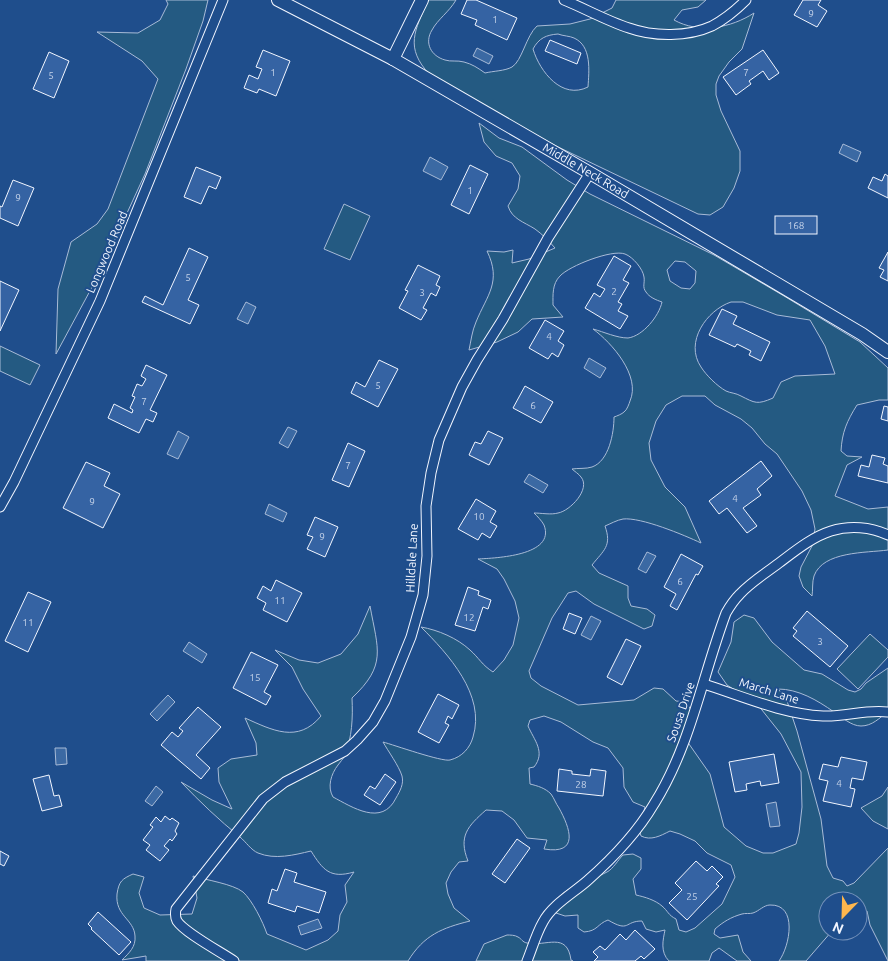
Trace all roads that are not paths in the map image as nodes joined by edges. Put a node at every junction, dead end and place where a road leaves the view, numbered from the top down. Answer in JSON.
{"nodes":[{"id":1,"x":223,"y":0,"type":"edge"},
{"id":2,"x":278,"y":0,"type":"edge"},
{"id":3,"x":422,"y":0,"type":"edge"},
{"id":4,"x":564,"y":0,"type":"edge"},
{"id":5,"x":746,"y":0,"type":"edge"},
{"id":6,"x":393,"y":59,"type":"junction"},
{"id":7,"x":590,"y":173,"type":"junction"},
{"id":8,"x":888,"y":352,"type":"edge"},
{"id":9,"x":0,"y":507,"type":"edge"},
{"id":10,"x":888,"y":534,"type":"edge"},
{"id":11,"x":704,"y":684,"type":"junction"},
{"id":12,"x":888,"y":712,"type":"edge"},
{"id":13,"x":234,"y":961,"type":"edge"},
{"id":14,"x":527,"y":961,"type":"edge"}],
"edges":[{"from":1,"to":9,"type":"street","name":"Longwood Road"},
{"from":2,"to":6,"type":"main road","name":"Middle Neck Road"},
{"from":3,"to":6,"type":"main road"},
{"from":4,"to":5,"type":"street"},
{"from":6,"to":7,"type":"main road","name":"Middle Neck Road"},
{"from":7,"to":8,"type":"main road","name":"Middle Neck Road"},
{"from":7,"to":13,"type":"street","name":"Hilldale Lane"},
{"from":10,"to":11,"type":"street","name":"Sousa Drive"},
{"from":11,"to":12,"type":"street","name":"March Lane"},
{"from":11,"to":14,"type":"street","name":"Sousa Drive"}]}
